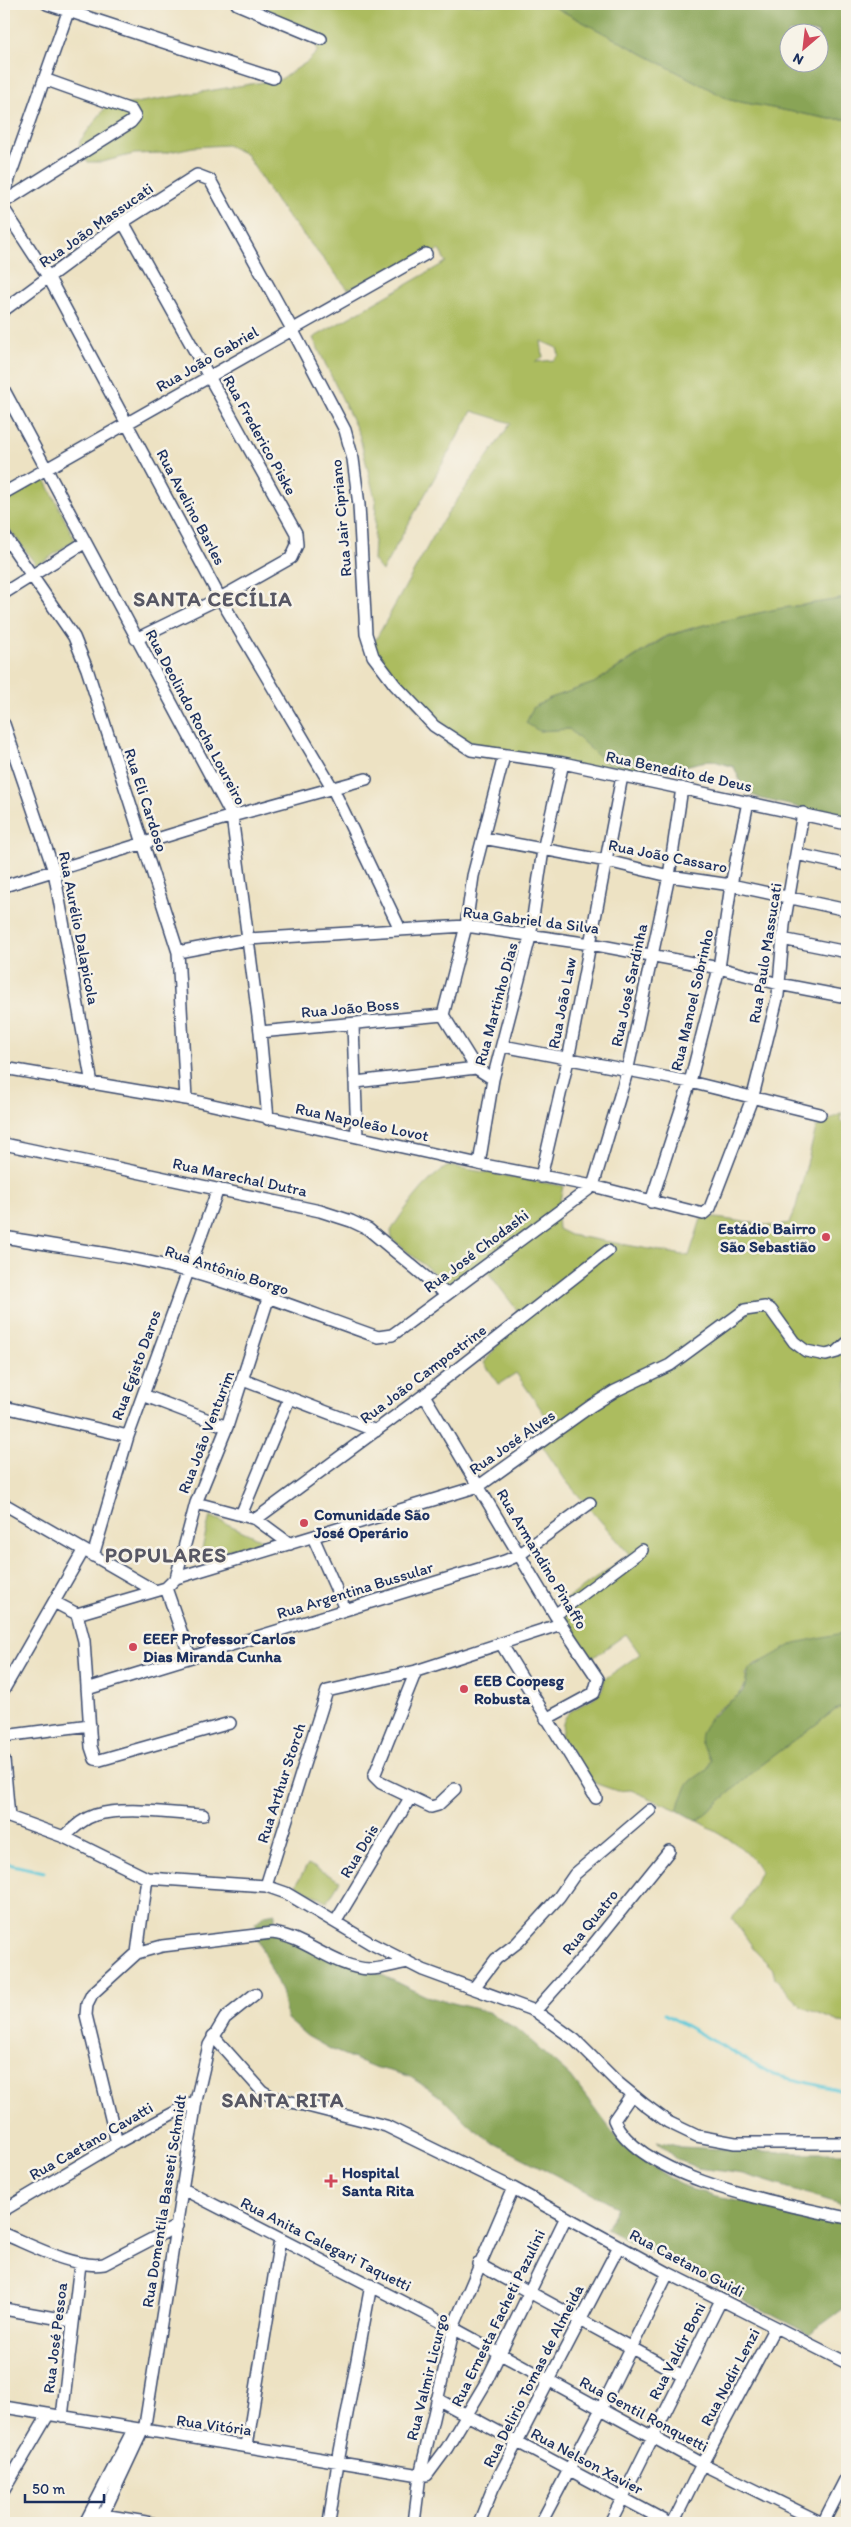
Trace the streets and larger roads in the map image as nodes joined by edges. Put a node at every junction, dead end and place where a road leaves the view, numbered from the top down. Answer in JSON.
{"nodes":[{"id":1,"x":47,"y":4,"type":"edge"},
{"id":2,"x":237,"y":4,"type":"edge"},
{"id":3,"x":71,"y":8,"type":"edge"},
{"id":4,"x":321,"y":39,"type":"dead end"},
{"id":5,"x":273,"y":78,"type":"dead end"},
{"id":6,"x":44,"y":79,"type":"junction"},
{"id":7,"x":4,"y":159,"type":"edge"},
{"id":8,"x":11,"y":172,"type":"junction"},
{"id":9,"x":210,"y":180,"type":"joint"},
{"id":10,"x":4,"y":194,"type":"edge"},
{"id":11,"x":4,"y":202,"type":"edge"},
{"id":12,"x":4,"y":209,"type":"edge"},
{"id":13,"x":123,"y":222,"type":"junction"},
{"id":14,"x":426,"y":254,"type":"dead end"},
{"id":15,"x":50,"y":278,"type":"junction"},
{"id":16,"x":4,"y":310,"type":"edge"},
{"id":17,"x":292,"y":330,"type":"junction"},
{"id":18,"x":209,"y":377,"type":"junction"},
{"id":19,"x":4,"y":390,"type":"edge"},
{"id":20,"x":128,"y":423,"type":"junction"},
{"id":21,"x":47,"y":469,"type":"junction"},
{"id":22,"x":4,"y":493,"type":"edge"},
{"id":23,"x":4,"y":535,"type":"edge"},
{"id":24,"x":84,"y":543,"type":"junction"},
{"id":25,"x":33,"y":574,"type":"junction"},
{"id":26,"x":4,"y":593,"type":"edge"},
{"id":27,"x":220,"y":598,"type":"junction"},
{"id":28,"x":136,"y":639,"type":"junction"},
{"id":29,"x":4,"y":724,"type":"edge"},
{"id":30,"x":504,"y":756,"type":"junction"},
{"id":31,"x":563,"y":763,"type":"junction"},
{"id":32,"x":622,"y":776,"type":"junction"},
{"id":33,"x":366,"y":779,"type":"dead end"},
{"id":34,"x":682,"y":788,"type":"junction"},
{"id":35,"x":333,"y":789,"type":"junction"},
{"id":36,"x":748,"y":802,"type":"junction"},
{"id":37,"x":803,"y":813,"type":"junction"},
{"id":38,"x":232,"y":816,"type":"junction"},
{"id":39,"x":847,"y":824,"type":"edge"},
{"id":40,"x":483,"y":838,"type":"junction"},
{"id":41,"x":142,"y":844,"type":"junction"},
{"id":42,"x":543,"y":850,"type":"junction"},
{"id":43,"x":796,"y":854,"type":"junction"},
{"id":44,"x":607,"y":861,"type":"junction"},
{"id":45,"x":847,"y":865,"type":"edge"},
{"id":46,"x":54,"y":871,"type":"junction"},
{"id":47,"x":669,"y":876,"type":"junction"},
{"id":48,"x":732,"y":885,"type":"junction"},
{"id":49,"x":4,"y":886,"type":"edge"},
{"id":50,"x":789,"y":897,"type":"junction"},
{"id":51,"x":847,"y":910,"type":"edge"},
{"id":52,"x":466,"y":926,"type":"junction"},
{"id":53,"x":400,"y":929,"type":"junction"},
{"id":54,"x":530,"y":937,"type":"junction"},
{"id":55,"x":247,"y":939,"type":"junction"},
{"id":56,"x":782,"y":939,"type":"junction"},
{"id":57,"x":591,"y":944,"type":"junction"},
{"id":58,"x":178,"y":952,"type":"junction"},
{"id":59,"x":847,"y":952,"type":"edge"},
{"id":60,"x":652,"y":955,"type":"junction"},
{"id":61,"x":719,"y":968,"type":"junction"},
{"id":62,"x":779,"y":984,"type":"junction"},
{"id":63,"x":847,"y":997,"type":"edge"},
{"id":64,"x":443,"y":1015,"type":"junction"},
{"id":65,"x":353,"y":1025,"type":"junction"},
{"id":66,"x":260,"y":1032,"type":"junction"},
{"id":67,"x":503,"y":1046,"type":"junction"},
{"id":68,"x":568,"y":1060,"type":"junction"},
{"id":69,"x":4,"y":1068,"type":"edge"},
{"id":70,"x":476,"y":1068,"type":"junction"},
{"id":71,"x":628,"y":1072,"type":"junction"},
{"id":72,"x":493,"y":1079,"type":"junction"},
{"id":73,"x":356,"y":1082,"type":"junction"},
{"id":74,"x":690,"y":1082,"type":"junction"},
{"id":75,"x":92,"y":1084,"type":"junction"},
{"id":76,"x":753,"y":1096,"type":"junction"},
{"id":77,"x":186,"y":1098,"type":"junction"},
{"id":78,"x":820,"y":1114,"type":"dead end"},
{"id":79,"x":268,"y":1118,"type":"junction"},
{"id":80,"x":356,"y":1137,"type":"junction"},
{"id":81,"x":4,"y":1144,"type":"edge"},
{"id":82,"x":479,"y":1164,"type":"junction"},
{"id":83,"x":541,"y":1177,"type":"junction"},
{"id":84,"x":593,"y":1186,"type":"junction"},
{"id":85,"x":218,"y":1189,"type":"junction"},
{"id":86,"x":652,"y":1202,"type":"junction"},
{"id":87,"x":710,"y":1208,"type":"joint"},
{"id":88,"x":4,"y":1238,"type":"edge"},
{"id":89,"x":608,"y":1251,"type":"dead end"},
{"id":90,"x":188,"y":1271,"type":"junction"},
{"id":91,"x":446,"y":1294,"type":"junction"},
{"id":92,"x":268,"y":1299,"type":"junction"},
{"id":93,"x":378,"y":1337,"type":"joint"},
{"id":94,"x":847,"y":1343,"type":"edge"},
{"id":95,"x":243,"y":1380,"type":"junction"},
{"id":96,"x":424,"y":1395,"type":"junction"},
{"id":97,"x":143,"y":1396,"type":"junction"},
{"id":98,"x":289,"y":1399,"type":"junction"},
{"id":99,"x":4,"y":1407,"type":"edge"},
{"id":100,"x":227,"y":1426,"type":"junction"},
{"id":101,"x":376,"y":1431,"type":"junction"},
{"id":102,"x":128,"y":1436,"type":"junction"},
{"id":103,"x":479,"y":1486,"type":"junction"},
{"id":104,"x":196,"y":1503,"type":"junction"},
{"id":105,"x":590,"y":1504,"type":"dead end"},
{"id":106,"x":5,"y":1507,"type":"edge"},
{"id":107,"x":241,"y":1515,"type":"junction"},
{"id":108,"x":256,"y":1519,"type":"junction"},
{"id":109,"x":313,"y":1537,"type":"junction"},
{"id":110,"x":290,"y":1544,"type":"junction"},
{"id":111,"x":642,"y":1550,"type":"dead end"},
{"id":112,"x":88,"y":1553,"type":"junction"},
{"id":113,"x":519,"y":1555,"type":"junction"},
{"id":114,"x":176,"y":1578,"type":"junction"},
{"id":115,"x":160,"y":1589,"type":"junction"},
{"id":116,"x":54,"y":1602,"type":"junction"},
{"id":117,"x":345,"y":1609,"type":"junction"},
{"id":118,"x":77,"y":1614,"type":"junction"},
{"id":119,"x":558,"y":1620,"type":"junction"},
{"id":120,"x":502,"y":1645,"type":"junction"},
{"id":121,"x":190,"y":1657,"type":"junction"},
{"id":122,"x":416,"y":1670,"type":"junction"},
{"id":123,"x":4,"y":1689,"type":"edge"},
{"id":124,"x":87,"y":1689,"type":"junction"},
{"id":125,"x":546,"y":1719,"type":"junction"},
{"id":126,"x":230,"y":1723,"type":"dead end"},
{"id":127,"x":90,"y":1725,"type":"junction"},
{"id":128,"x":4,"y":1736,"type":"edge"},
{"id":129,"x":4,"y":1760,"type":"edge"},
{"id":130,"x":455,"y":1789,"type":"dead end"},
{"id":131,"x":410,"y":1798,"type":"junction"},
{"id":132,"x":596,"y":1798,"type":"dead end"},
{"id":133,"x":650,"y":1810,"type":"dead end"},
{"id":134,"x":203,"y":1815,"type":"dead end"},
{"id":135,"x":6,"y":1817,"type":"edge"},
{"id":136,"x":64,"y":1837,"type":"junction"},
{"id":137,"x":668,"y":1851,"type":"dead end"},
{"id":138,"x":147,"y":1878,"type":"junction"},
{"id":139,"x":266,"y":1886,"type":"junction"},
{"id":140,"x":336,"y":1921,"type":"junction"},
{"id":141,"x":137,"y":1953,"type":"junction"},
{"id":142,"x":408,"y":1962,"type":"junction"},
{"id":143,"x":474,"y":1988,"type":"junction"},
{"id":144,"x":255,"y":1994,"type":"dead end"},
{"id":145,"x":535,"y":2011,"type":"junction"},
{"id":146,"x":213,"y":2036,"type":"junction"},
{"id":147,"x":632,"y":2094,"type":"junction"},
{"id":148,"x":196,"y":2101,"type":"junction"},
{"id":149,"x":117,"y":2143,"type":"junction"},
{"id":150,"x":847,"y":2143,"type":"edge"},
{"id":151,"x":513,"y":2188,"type":"junction"},
{"id":152,"x":184,"y":2189,"type":"junction"},
{"id":153,"x":4,"y":2210,"type":"edge"},
{"id":154,"x":566,"y":2217,"type":"junction"},
{"id":155,"x":847,"y":2218,"type":"edge"},
{"id":156,"x":177,"y":2226,"type":"junction"},
{"id":157,"x":4,"y":2234,"type":"edge"},
{"id":158,"x":280,"y":2239,"type":"junction"},
{"id":159,"x":619,"y":2246,"type":"junction"},
{"id":160,"x":80,"y":2264,"type":"junction"},
{"id":161,"x":478,"y":2264,"type":"junction"},
{"id":162,"x":668,"y":2273,"type":"junction"},
{"id":163,"x":371,"y":2285,"type":"junction"},
{"id":164,"x":529,"y":2293,"type":"junction"},
{"id":165,"x":721,"y":2300,"type":"junction"},
{"id":166,"x":4,"y":2309,"type":"edge"},
{"id":167,"x":580,"y":2320,"type":"junction"},
{"id":168,"x":72,"y":2321,"type":"junction"},
{"id":169,"x":775,"y":2327,"type":"junction"},
{"id":170,"x":453,"y":2328,"type":"junction"},
{"id":171,"x":632,"y":2348,"type":"junction"},
{"id":172,"x":501,"y":2354,"type":"junction"},
{"id":173,"x":847,"y":2363,"type":"edge"},
{"id":174,"x":683,"y":2376,"type":"junction"},
{"id":175,"x":549,"y":2381,"type":"junction"},
{"id":176,"x":437,"y":2399,"type":"junction"},
{"id":177,"x":4,"y":2408,"type":"edge"},
{"id":178,"x":601,"y":2409,"type":"junction"},
{"id":179,"x":48,"y":2415,"type":"junction"},
{"id":180,"x":468,"y":2415,"type":"junction"},
{"id":181,"x":62,"y":2417,"type":"junction"},
{"id":182,"x":138,"y":2430,"type":"junction"},
{"id":183,"x":653,"y":2436,"type":"junction"},
{"id":184,"x":517,"y":2442,"type":"junction"},
{"id":185,"x":247,"y":2446,"type":"junction"},
{"id":186,"x":338,"y":2462,"type":"junction"},
{"id":187,"x":702,"y":2464,"type":"junction"},
{"id":188,"x":569,"y":2470,"type":"junction"},
{"id":189,"x":420,"y":2476,"type":"junction"},
{"id":190,"x":847,"y":2476,"type":"edge"},
{"id":191,"x":4,"y":2490,"type":"edge"},
{"id":192,"x":622,"y":2498,"type":"junction"},
{"id":193,"x":88,"y":2518,"type":"edge"},
{"id":194,"x":101,"y":2519,"type":"edge"},
{"id":195,"x":152,"y":2523,"type":"edge"},
{"id":196,"x":329,"y":2523,"type":"edge"},
{"id":197,"x":414,"y":2523,"type":"edge"},
{"id":198,"x":479,"y":2523,"type":"edge"},
{"id":199,"x":541,"y":2523,"type":"edge"},
{"id":200,"x":610,"y":2523,"type":"edge"},
{"id":201,"x":669,"y":2523,"type":"edge"},
{"id":202,"x":673,"y":2523,"type":"edge"},
{"id":203,"x":823,"y":2523,"type":"edge"}],
"edges":[{"from":1,"to":3,"type":"street"},
{"from":2,"to":4,"type":"street"},
{"from":3,"to":5,"type":"street"},
{"from":3,"to":6,"type":"street"},
{"from":6,"to":8,"type":"street"},
{"from":6,"to":11,"type":"street"},
{"from":7,"to":8,"type":"street"},
{"from":8,"to":10,"type":"street"},
{"from":9,"to":13,"type":"street","name":"Rua João Massucati"},
{"from":9,"to":17,"type":"street","name":"Rua Jair Cipriano"},
{"from":12,"to":15,"type":"street","name":"Rua Avelino Barles"},
{"from":13,"to":15,"type":"street","name":"Rua João Massucati"},
{"from":13,"to":18,"type":"street","name":"Rua Frederico Piske"},
{"from":14,"to":17,"type":"street","name":"Rua João Gabriel"},
{"from":15,"to":16,"type":"street","name":"Rua João Massucati"},
{"from":15,"to":20,"type":"street","name":"Rua Avelino Barles"},
{"from":17,"to":18,"type":"street","name":"Rua João Gabriel"},
{"from":17,"to":30,"type":"street","name":"Rua Jair Cipriano"},
{"from":18,"to":20,"type":"street","name":"Rua João Gabriel"},
{"from":18,"to":27,"type":"street","name":"Rua Frederico Piske"},
{"from":19,"to":21,"type":"street","name":"Rua Deolindo Rocha Loureiro"},
{"from":20,"to":21,"type":"street","name":"Rua João Gabriel"},
{"from":20,"to":27,"type":"street","name":"Rua Avelino Barles"},
{"from":21,"to":22,"type":"street","name":"Rua João Gabriel"},
{"from":21,"to":24,"type":"street","name":"Rua Deolindo Rocha Loureiro"},
{"from":23,"to":25,"type":"street","name":"Rua Eli Cardoso"},
{"from":24,"to":25,"type":"street"},
{"from":24,"to":28,"type":"street","name":"Rua Deolindo Rocha Loureiro"},
{"from":25,"to":26,"type":"street"},
{"from":25,"to":41,"type":"street","name":"Rua Eli Cardoso"},
{"from":27,"to":28,"type":"street"},
{"from":27,"to":35,"type":"street","name":"Rua Avelino Barles"},
{"from":28,"to":38,"type":"street","name":"Rua Deolindo Rocha Loureiro"},
{"from":29,"to":46,"type":"street","name":"Rua Aurélio Dalapicola"},
{"from":30,"to":31,"type":"street","name":"Rua Benedito de Deus"},
{"from":30,"to":40,"type":"street"},
{"from":31,"to":32,"type":"street","name":"Rua Benedito de Deus"},
{"from":31,"to":42,"type":"street","name":"Rua Martinho Dias"},
{"from":32,"to":34,"type":"street","name":"Rua Benedito de Deus"},
{"from":32,"to":44,"type":"street","name":"Rua João Law"},
{"from":33,"to":35,"type":"street"},
{"from":34,"to":36,"type":"street","name":"Rua Benedito de Deus"},
{"from":34,"to":47,"type":"street","name":"Rua José Sardinha"},
{"from":35,"to":38,"type":"street"},
{"from":35,"to":53,"type":"street","name":"Rua Avelino Barles"},
{"from":36,"to":37,"type":"street","name":"Rua Benedito de Deus"},
{"from":36,"to":48,"type":"street","name":"Rua Manoel Sobrinho"},
{"from":37,"to":39,"type":"street","name":"Rua Benedito de Deus"},
{"from":37,"to":43,"type":"street","name":"Rua Paulo Massucati"},
{"from":38,"to":41,"type":"street"},
{"from":38,"to":55,"type":"street","name":"Rua Deolindo Rocha Loureiro"},
{"from":40,"to":42,"type":"street","name":"Rua João Cassaro"},
{"from":40,"to":52,"type":"street"},
{"from":41,"to":46,"type":"street"},
{"from":41,"to":58,"type":"street","name":"Rua Eli Cardoso"},
{"from":42,"to":44,"type":"street","name":"Rua João Cassaro"},
{"from":42,"to":54,"type":"street","name":"Rua Martinho Dias"},
{"from":43,"to":45,"type":"street"},
{"from":43,"to":50,"type":"street","name":"Rua Paulo Massucati"},
{"from":44,"to":47,"type":"street","name":"Rua João Cassaro"},
{"from":44,"to":57,"type":"street","name":"Rua João Law"},
{"from":46,"to":49,"type":"street"},
{"from":46,"to":75,"type":"street","name":"Rua Aurélio Dalapicola"},
{"from":47,"to":48,"type":"street","name":"Rua João Cassaro"},
{"from":47,"to":60,"type":"street","name":"Rua José Sardinha"},
{"from":48,"to":50,"type":"street","name":"Rua João Cassaro"},
{"from":48,"to":61,"type":"street","name":"Rua Manoel Sobrinho"},
{"from":50,"to":51,"type":"street","name":"Rua João Cassaro"},
{"from":50,"to":56,"type":"street","name":"Rua Paulo Massucati"},
{"from":52,"to":53,"type":"street","name":"Rua Gabriel da Silva"},
{"from":52,"to":54,"type":"street","name":"Rua Gabriel da Silva"},
{"from":52,"to":64,"type":"street"},
{"from":53,"to":55,"type":"street","name":"Rua Gabriel da Silva"},
{"from":54,"to":57,"type":"street","name":"Rua Gabriel da Silva"},
{"from":54,"to":67,"type":"street","name":"Rua Martinho Dias"},
{"from":55,"to":58,"type":"street","name":"Rua Gabriel da Silva"},
{"from":55,"to":66,"type":"street","name":"Rua Deolindo Rocha Loureiro"},
{"from":56,"to":59,"type":"street"},
{"from":56,"to":62,"type":"street","name":"Rua Paulo Massucati"},
{"from":57,"to":60,"type":"street","name":"Rua Gabriel da Silva"},
{"from":57,"to":68,"type":"street","name":"Rua João Law"},
{"from":58,"to":77,"type":"street","name":"Rua Eli Cardoso"},
{"from":60,"to":61,"type":"street","name":"Rua Gabriel da Silva"},
{"from":60,"to":71,"type":"street","name":"Rua José Sardinha"},
{"from":61,"to":62,"type":"street","name":"Rua Gabriel da Silva"},
{"from":61,"to":74,"type":"street","name":"Rua Manoel Sobrinho"},
{"from":62,"to":63,"type":"street","name":"Rua Gabriel da Silva"},
{"from":62,"to":76,"type":"street","name":"Rua Paulo Massucati"},
{"from":64,"to":65,"type":"street","name":"Rua João Boss"},
{"from":64,"to":70,"type":"street"},
{"from":65,"to":66,"type":"street","name":"Rua João Boss"},
{"from":65,"to":73,"type":"street"},
{"from":66,"to":79,"type":"street","name":"Rua Deolindo Rocha Loureiro"},
{"from":67,"to":68,"type":"street"},
{"from":67,"to":72,"type":"street","name":"Rua Martinho Dias"},
{"from":68,"to":71,"type":"street"},
{"from":68,"to":83,"type":"street","name":"Rua João Law"},
{"from":69,"to":75,"type":"street","name":"Rua Napoleão Lovot"},
{"from":70,"to":72,"type":"street"},
{"from":70,"to":73,"type":"street"},
{"from":71,"to":74,"type":"street"},
{"from":71,"to":84,"type":"street","name":"Rua José Sardinha"},
{"from":72,"to":82,"type":"street","name":"Rua Martinho Dias"},
{"from":73,"to":80,"type":"street"},
{"from":74,"to":76,"type":"street"},
{"from":74,"to":86,"type":"street","name":"Rua Manoel Sobrinho"},
{"from":75,"to":77,"type":"street","name":"Rua Napoleão Lovot"},
{"from":76,"to":78,"type":"street"},
{"from":76,"to":87,"type":"street","name":"Rua Paulo Massucati"},
{"from":77,"to":79,"type":"street","name":"Rua Napoleão Lovot"},
{"from":79,"to":80,"type":"street","name":"Rua Napoleão Lovot"},
{"from":80,"to":82,"type":"street","name":"Rua Napoleão Lovot"},
{"from":81,"to":85,"type":"street","name":"Rua Marechal Dutra"},
{"from":82,"to":83,"type":"street","name":"Rua Napoleão Lovot"},
{"from":83,"to":84,"type":"street","name":"Rua Napoleão Lovot"},
{"from":84,"to":86,"type":"street","name":"Rua Napoleão Lovot"},
{"from":84,"to":91,"type":"street","name":"Rua José Chodashi"},
{"from":85,"to":90,"type":"street","name":"Rua Egisto Daros"},
{"from":85,"to":91,"type":"street","name":"Rua Marechal Dutra"},
{"from":86,"to":87,"type":"street","name":"Rua Napoleão Lovot"},
{"from":88,"to":90,"type":"street","name":"Rua Antônio Borgo"},
{"from":89,"to":96,"type":"street","name":"Rua João Campostrine"},
{"from":90,"to":92,"type":"street","name":"Rua Antônio Borgo"},
{"from":90,"to":97,"type":"street","name":"Rua Egisto Daros"},
{"from":91,"to":93,"type":"street","name":"Rua José Chodashi"},
{"from":92,"to":93,"type":"street","name":"Rua Antônio Borgo"},
{"from":92,"to":95,"type":"street","name":"Rua João Venturim"},
{"from":94,"to":103,"type":"street","name":"Rua José Alves"},
{"from":95,"to":98,"type":"street"},
{"from":95,"to":100,"type":"street","name":"Rua João Venturim"},
{"from":96,"to":101,"type":"street","name":"Rua João Campostrine"},
{"from":96,"to":103,"type":"street","name":"Rua Armandino Pinaffo"},
{"from":97,"to":100,"type":"street"},
{"from":97,"to":102,"type":"street","name":"Rua Egisto Daros"},
{"from":98,"to":101,"type":"street"},
{"from":98,"to":107,"type":"street"},
{"from":99,"to":102,"type":"street"},
{"from":100,"to":104,"type":"street","name":"Rua João Venturim"},
{"from":101,"to":108,"type":"street","name":"Rua João Campostrine"},
{"from":102,"to":112,"type":"street","name":"Rua Egisto Daros"},
{"from":103,"to":109,"type":"street","name":"Rua José Alves"},
{"from":103,"to":113,"type":"street","name":"Rua Armandino Pinaffo"},
{"from":104,"to":107,"type":"street"},
{"from":104,"to":114,"type":"street","name":"Rua João Venturim"},
{"from":105,"to":113,"type":"street","name":"Rua Argentina Bussular"},
{"from":106,"to":112,"type":"street"},
{"from":107,"to":108,"type":"street"},
{"from":108,"to":110,"type":"street"},
{"from":109,"to":110,"type":"street","name":"Rua José Alves"},
{"from":109,"to":117,"type":"street"},
{"from":110,"to":114,"type":"street","name":"Rua José Alves"},
{"from":111,"to":119,"type":"street"},
{"from":112,"to":115,"type":"street"},
{"from":112,"to":116,"type":"street","name":"Rua Egisto Daros"},
{"from":113,"to":117,"type":"street","name":"Rua Argentina Bussular"},
{"from":113,"to":119,"type":"street","name":"Rua Armandino Pinaffo"},
{"from":114,"to":115,"type":"street","name":"Rua José Alves"},
{"from":115,"to":118,"type":"street","name":"Rua José Alves"},
{"from":115,"to":121,"type":"street"},
{"from":116,"to":118,"type":"street"},
{"from":116,"to":123,"type":"street","name":"Rua Egisto Daros"},
{"from":117,"to":121,"type":"street","name":"Rua Argentina Bussular"},
{"from":118,"to":124,"type":"street"},
{"from":119,"to":120,"type":"street"},
{"from":119,"to":125,"type":"street","name":"Rua Armandino Pinaffo"},
{"from":120,"to":122,"type":"street"},
{"from":120,"to":125,"type":"street"},
{"from":121,"to":124,"type":"street","name":"Rua Argentina Bussular"},
{"from":122,"to":131,"type":"street"},
{"from":122,"to":139,"type":"street","name":"Rua Arthur Storch"},
{"from":124,"to":127,"type":"street"},
{"from":125,"to":132,"type":"street"},
{"from":126,"to":127,"type":"street"},
{"from":127,"to":128,"type":"street"},
{"from":129,"to":135,"type":"street"},
{"from":130,"to":131,"type":"street"},
{"from":131,"to":140,"type":"street","name":"Rua Dois"},
{"from":133,"to":143,"type":"street"},
{"from":134,"to":136,"type":"street"},
{"from":135,"to":136,"type":"street"},
{"from":136,"to":138,"type":"street"},
{"from":137,"to":145,"type":"street","name":"Rua Quatro"},
{"from":138,"to":139,"type":"street"},
{"from":138,"to":141,"type":"street"},
{"from":139,"to":140,"type":"street"},
{"from":140,"to":142,"type":"street"},
{"from":141,"to":142,"type":"street"},
{"from":141,"to":149,"type":"street"},
{"from":142,"to":143,"type":"street"},
{"from":143,"to":145,"type":"street"},
{"from":144,"to":146,"type":"street","name":"Rua Domentila Basseti Schmidt"},
{"from":145,"to":147,"type":"street"},
{"from":146,"to":148,"type":"street","name":"Rua Domentila Basseti Schmidt"},
{"from":146,"to":151,"type":"street","name":"Rua Caetano Guidi"},
{"from":147,"to":150,"type":"street"},
{"from":147,"to":155,"type":"street"},
{"from":148,"to":149,"type":"street","name":"Rua Caetano Cavatti"},
{"from":148,"to":152,"type":"street","name":"Rua Domentila Basseti Schmidt"},
{"from":149,"to":153,"type":"street","name":"Rua Caetano Cavatti"},
{"from":151,"to":154,"type":"street","name":"Rua Caetano Guidi"},
{"from":151,"to":161,"type":"street","name":"Rua Valmir Licurgo"},
{"from":152,"to":156,"type":"street","name":"Rua Domentila Basseti Schmidt"},
{"from":152,"to":158,"type":"street","name":"Rua Anita Calegari Taquetti"},
{"from":154,"to":159,"type":"street","name":"Rua Caetano Guidi"},
{"from":154,"to":164,"type":"street","name":"Rua Ernesta Facheti Pazulini"},
{"from":156,"to":160,"type":"street"},
{"from":156,"to":182,"type":"street","name":"Rua Domentila Basseti Schmidt"},
{"from":157,"to":160,"type":"street"},
{"from":158,"to":163,"type":"street","name":"Rua Anita Calegari Taquetti"},
{"from":158,"to":185,"type":"street"},
{"from":159,"to":162,"type":"street","name":"Rua Caetano Guidi"},
{"from":159,"to":167,"type":"street","name":"Rua Delirio Tomas de Almeida"},
{"from":160,"to":168,"type":"street","name":"Rua José Pessoa"},
{"from":161,"to":164,"type":"street"},
{"from":161,"to":170,"type":"street","name":"Rua Valmir Licurgo"},
{"from":162,"to":165,"type":"street","name":"Rua Caetano Guidi"},
{"from":162,"to":171,"type":"street"},
{"from":163,"to":170,"type":"street","name":"Rua Anita Calegari Taquetti"},
{"from":163,"to":186,"type":"street"},
{"from":164,"to":167,"type":"street"},
{"from":164,"to":172,"type":"street","name":"Rua Ernesta Facheti Pazulini"},
{"from":165,"to":169,"type":"street","name":"Rua Caetano Guidi"},
{"from":165,"to":174,"type":"street","name":"Rua Valdir Boni"},
{"from":166,"to":168,"type":"street"},
{"from":167,"to":171,"type":"street"},
{"from":167,"to":175,"type":"street","name":"Rua Delirio Tomas de Almeida"},
{"from":168,"to":181,"type":"street","name":"Rua José Pessoa"},
{"from":169,"to":173,"type":"street","name":"Rua Caetano Guidi"},
{"from":169,"to":187,"type":"street","name":"Rua Nodir Lenzi"},
{"from":170,"to":172,"type":"street","name":"Rua Gentil Ronquetti"},
{"from":170,"to":176,"type":"street","name":"Rua Valmir Licurgo"},
{"from":171,"to":174,"type":"street"},
{"from":171,"to":178,"type":"street"},
{"from":172,"to":175,"type":"street","name":"Rua Gentil Ronquetti"},
{"from":172,"to":180,"type":"street","name":"Rua Ernesta Facheti Pazulini"},
{"from":174,"to":183,"type":"street","name":"Rua Valdir Boni"},
{"from":175,"to":178,"type":"street","name":"Rua Gentil Ronquetti"},
{"from":175,"to":184,"type":"street","name":"Rua Delirio Tomas de Almeida"},
{"from":176,"to":180,"type":"street","name":"Rua Nelson Xavier"},
{"from":176,"to":189,"type":"street","name":"Rua Valmir Licurgo"},
{"from":177,"to":179,"type":"street","name":"Rua Vitória"},
{"from":178,"to":183,"type":"street","name":"Rua Gentil Ronquetti"},
{"from":178,"to":188,"type":"street"},
{"from":179,"to":181,"type":"street","name":"Rua Vitória"},
{"from":179,"to":191,"type":"street"},
{"from":180,"to":184,"type":"street","name":"Rua Nelson Xavier"},
{"from":180,"to":189,"type":"street","name":"Rua Ernesta Facheti Pazulini"},
{"from":181,"to":182,"type":"street","name":"Rua Vitória"},
{"from":182,"to":185,"type":"street","name":"Rua Vitória"},
{"from":182,"to":193,"type":"street"},
{"from":182,"to":194,"type":"street"},
{"from":183,"to":187,"type":"street","name":"Rua Gentil Ronquetti"},
{"from":183,"to":192,"type":"street","name":"Rua Valdir Boni"},
{"from":184,"to":188,"type":"street","name":"Rua Nelson Xavier"},
{"from":184,"to":198,"type":"street","name":"Rua Delirio Tomas de Almeida"},
{"from":185,"to":186,"type":"street","name":"Rua Vitória"},
{"from":186,"to":189,"type":"street","name":"Rua Vitória"},
{"from":186,"to":196,"type":"street"},
{"from":187,"to":202,"type":"street","name":"Rua Nodir Lenzi"},
{"from":187,"to":203,"type":"street","name":"Rua Gentil Ronquetti"},
{"from":188,"to":192,"type":"street","name":"Rua Nelson Xavier"},
{"from":188,"to":199,"type":"street"},
{"from":189,"to":197,"type":"street","name":"Rua Valmir Licurgo"},
{"from":190,"to":203,"type":"street"},
{"from":192,"to":200,"type":"street","name":"Rua Valdir Boni"},
{"from":192,"to":201,"type":"street","name":"Rua Nelson Xavier"},
{"from":193,"to":194,"type":"street"},
{"from":194,"to":195,"type":"street"}]}
